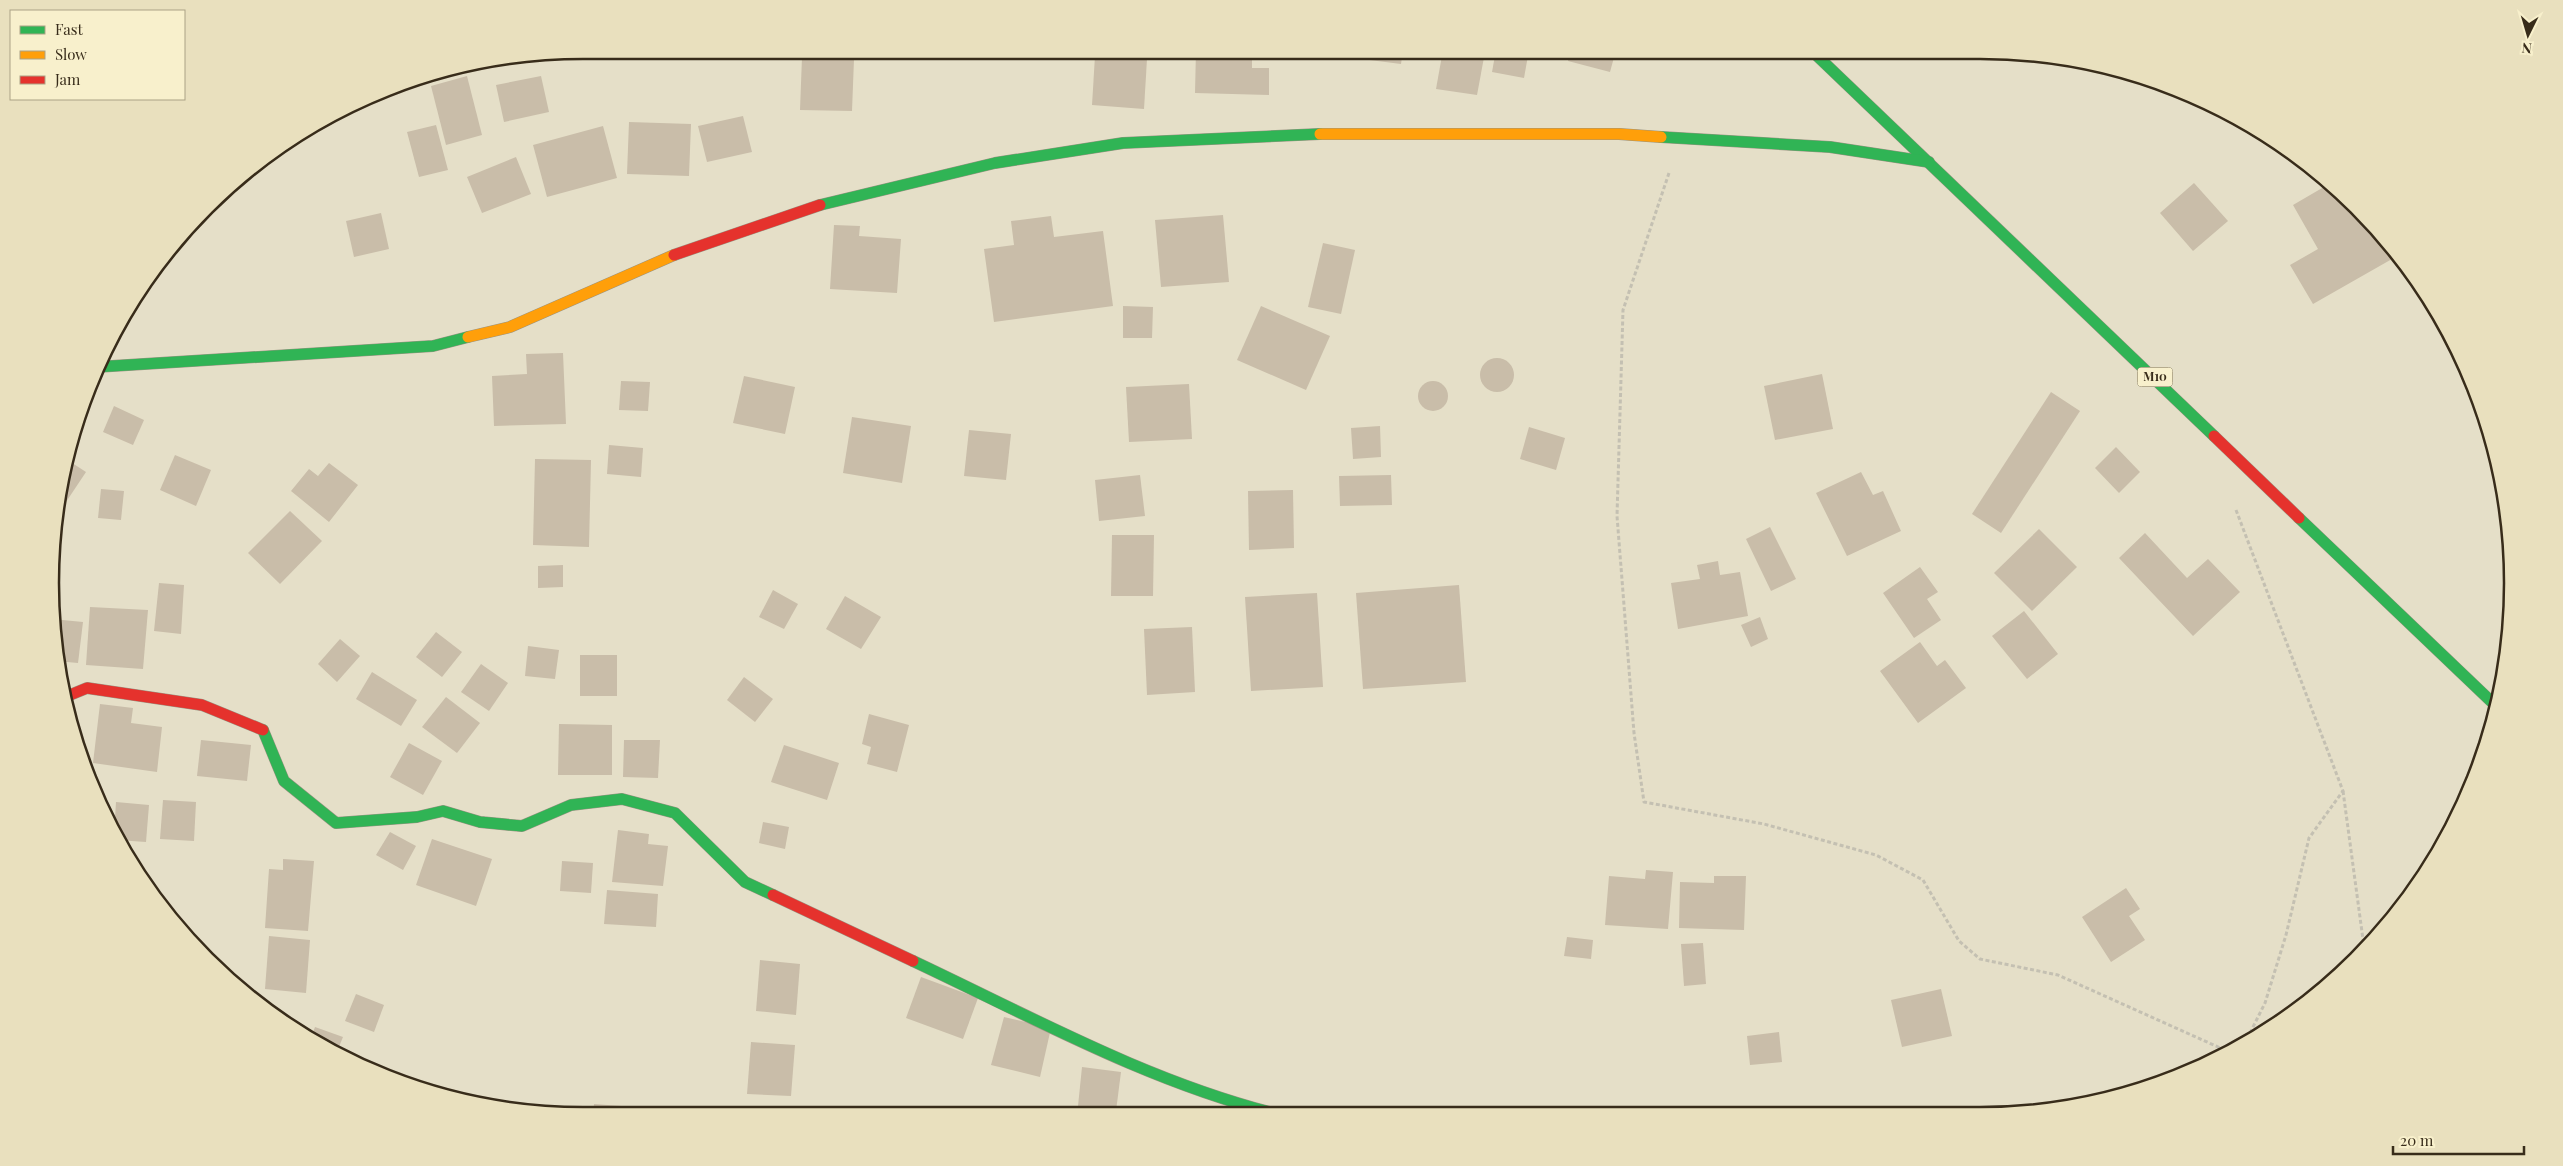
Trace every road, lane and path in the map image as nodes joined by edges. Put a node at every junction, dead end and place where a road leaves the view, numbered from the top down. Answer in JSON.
{"nodes":[{"id":1,"x":1820,"y":59,"type":"edge"},
{"id":2,"x":1681,"y":137,"type":"junction"},
{"id":3,"x":1929,"y":162,"type":"junction"},
{"id":4,"x":106,"y":366,"type":"edge"},
{"id":5,"x":2235,"y":506,"type":"dead end"},
{"id":6,"x":71,"y":694,"type":"edge"},
{"id":7,"x":2490,"y":701,"type":"edge"},
{"id":8,"x":2343,"y":791,"type":"junction"},
{"id":9,"x":2363,"y":941,"type":"edge"},
{"id":10,"x":2251,"y":1032,"type":"edge"},
{"id":11,"x":2221,"y":1048,"type":"edge"},
{"id":12,"x":1248,"y":1107,"type":"edge"}],
"edges":[{"from":1,"to":3,"type":"main road","number":"M10"},
{"from":2,"to":3,"type":"main road"},
{"from":2,"to":4,"type":"main road"},
{"from":2,"to":11,"type":"path"},
{"from":3,"to":7,"type":"main road","number":"M10"},
{"from":5,"to":8,"type":"path"},
{"from":6,"to":12,"type":"main road"},
{"from":8,"to":9,"type":"path"},
{"from":8,"to":10,"type":"path"}]}
